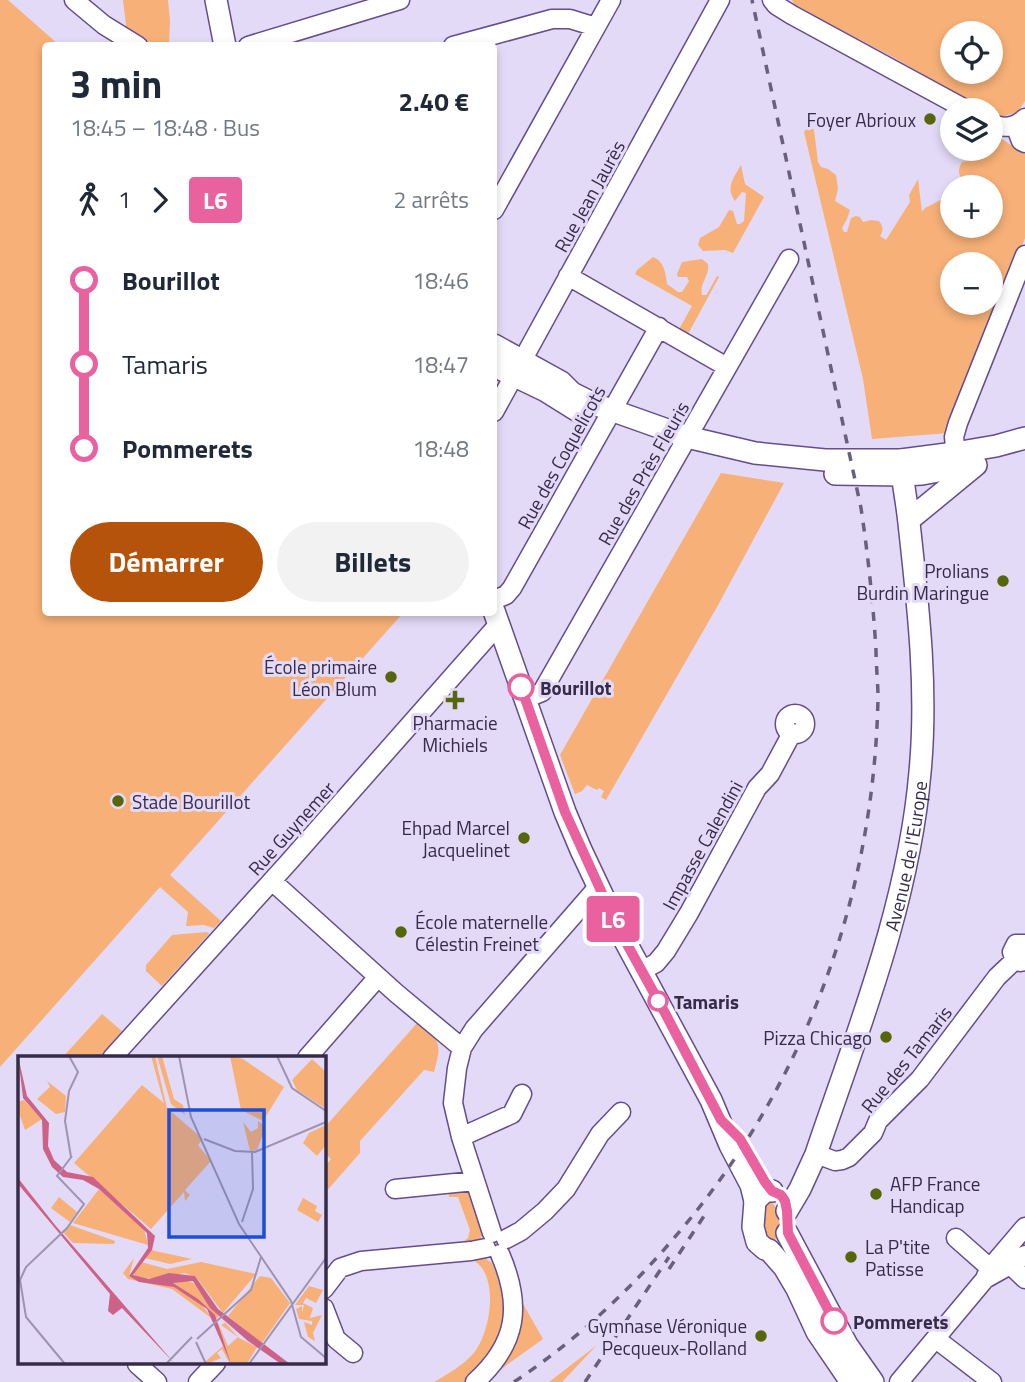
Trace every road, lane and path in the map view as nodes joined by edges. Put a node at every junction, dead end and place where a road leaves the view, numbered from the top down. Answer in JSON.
{"nodes":[{"id":1,"x":74,"y":0,"type":"edge"},
{"id":2,"x":216,"y":0,"type":"edge"},
{"id":3,"x":400,"y":0,"type":"edge"},
{"id":4,"x":611,"y":0,"type":"edge"},
{"id":5,"x":720,"y":0,"type":"edge"},
{"id":6,"x":772,"y":0,"type":"edge"},
{"id":7,"x":596,"y":27,"type":"junction"},
{"id":8,"x":132,"y":42,"type":"edge"},
{"id":9,"x":224,"y":42,"type":"edge"},
{"id":10,"x":261,"y":42,"type":"edge"},
{"id":11,"x":468,"y":42,"type":"edge"},
{"id":12,"x":945,"y":98,"type":"edge"},
{"id":13,"x":1020,"y":121,"type":"edge"},
{"id":14,"x":1003,"y":126,"type":"edge"},
{"id":15,"x":1025,"y":143,"type":"edge"},
{"id":16,"x":497,"y":205,"type":"edge"},
{"id":17,"x":1025,"y":255,"type":"edge"},
{"id":18,"x":789,"y":259,"type":"dead end"},
{"id":19,"x":568,"y":276,"type":"junction"},
{"id":20,"x":1017,"y":299,"type":"edge"},
{"id":21,"x":659,"y":327,"type":"junction"},
{"id":22,"x":497,"y":348,"type":"edge"},
{"id":23,"x":497,"y":366,"type":"edge"},
{"id":24,"x":727,"y":367,"type":"junction"},
{"id":25,"x":517,"y":368,"type":"junction"},
{"id":26,"x":497,"y":406,"type":"edge"},
{"id":27,"x":609,"y":416,"type":"junction"},
{"id":28,"x":1025,"y":438,"type":"edge"},
{"id":29,"x":684,"y":443,"type":"junction"},
{"id":30,"x":1025,"y":453,"type":"edge"},
{"id":31,"x":964,"y":461,"type":"junction"},
{"id":32,"x":902,"y":467,"type":"junction"},
{"id":33,"x":909,"y":520,"type":"junction"},
{"id":34,"x":497,"y":599,"type":"edge"},
{"id":35,"x":496,"y":618,"type":"edge"},
{"id":36,"x":526,"y":699,"type":"junction"},
{"id":37,"x":792,"y":733,"type":"dead end"},
{"id":38,"x":272,"y":881,"type":"junction"},
{"id":39,"x":598,"y":887,"type":"junction"},
{"id":40,"x":1025,"y":943,"type":"edge"},
{"id":41,"x":1020,"y":960,"type":"edge"},
{"id":42,"x":642,"y":971,"type":"junction"},
{"id":43,"x":378,"y":977,"type":"junction"},
{"id":44,"x":462,"y":1048,"type":"junction"},
{"id":45,"x":115,"y":1056,"type":"edge"},
{"id":46,"x":309,"y":1056,"type":"edge"},
{"id":47,"x":522,"y":1094,"type":"dead end"},
{"id":48,"x":621,"y":1112,"type":"dead end"},
{"id":49,"x":461,"y":1137,"type":"junction"},
{"id":50,"x":816,"y":1154,"type":"junction"},
{"id":51,"x":805,"y":1177,"type":"junction"},
{"id":52,"x":475,"y":1181,"type":"junction"},
{"id":53,"x":395,"y":1189,"type":"dead end"},
{"id":54,"x":767,"y":1194,"type":"junction"},
{"id":55,"x":787,"y":1222,"type":"junction"},
{"id":56,"x":1025,"y":1227,"type":"edge"},
{"id":57,"x":956,"y":1238,"type":"dead end"},
{"id":58,"x":496,"y":1244,"type":"junction"},
{"id":59,"x":769,"y":1250,"type":"junction"},
{"id":60,"x":1001,"y":1266,"type":"edge"},
{"id":61,"x":1025,"y":1279,"type":"edge"},
{"id":62,"x":326,"y":1286,"type":"edge"},
{"id":63,"x":326,"y":1313,"type":"edge"},
{"id":64,"x":936,"y":1339,"type":"junction"},
{"id":65,"x":353,"y":1353,"type":"dead end"},
{"id":66,"x":137,"y":1364,"type":"edge"},
{"id":67,"x":138,"y":1364,"type":"edge"},
{"id":68,"x":215,"y":1364,"type":"edge"},
{"id":69,"x":851,"y":1381,"type":"edge"},
{"id":70,"x":130,"y":1382,"type":"edge"},
{"id":71,"x":157,"y":1382,"type":"edge"},
{"id":72,"x":198,"y":1382,"type":"edge"},
{"id":73,"x":475,"y":1382,"type":"edge"},
{"id":74,"x":873,"y":1382,"type":"edge"},
{"id":75,"x":899,"y":1382,"type":"edge"},
{"id":76,"x":992,"y":1382,"type":"edge"}],
"edges":[{"from":1,"to":8,"type":"street"},
{"from":2,"to":9,"type":"main road"},
{"from":3,"to":10,"type":"street"},
{"from":4,"to":7,"type":"street"},
{"from":5,"to":19,"type":"street","name":"Rue Jean Jaurès"},
{"from":6,"to":12,"type":"street"},
{"from":7,"to":11,"type":"street"},
{"from":7,"to":16,"type":"street"},
{"from":13,"to":14,"type":"street"},
{"from":13,"to":15,"type":"street"},
{"from":17,"to":20,"type":"street"},
{"from":18,"to":24,"type":"street","name":"Rue des Près Fleuris"},
{"from":19,"to":21,"type":"street"},
{"from":19,"to":25,"type":"street","name":"Rue Jean Jaurès"},
{"from":20,"to":31,"type":"street"},
{"from":21,"to":24,"type":"street"},
{"from":21,"to":27,"type":"street","name":"Rue des Coquelicots"},
{"from":22,"to":25,"type":"main road"},
{"from":23,"to":25,"type":"main road"},
{"from":24,"to":29,"type":"street","name":"Rue des Près Fleuris"},
{"from":25,"to":26,"type":"street","name":"Rue Jean Jaurès"},
{"from":25,"to":27,"type":"main road"},
{"from":27,"to":29,"type":"main road"},
{"from":27,"to":34,"type":"street","name":"Rue des Coquelicots"},
{"from":28,"to":31,"type":"main road"},
{"from":29,"to":32,"type":"main road"},
{"from":29,"to":36,"type":"street","name":"Rue des Près Fleuris"},
{"from":30,"to":31,"type":"main road"},
{"from":31,"to":32,"type":"main road"},
{"from":31,"to":33,"type":"main road"},
{"from":32,"to":33,"type":"main road","name":"Avenue de l'Europe"},
{"from":33,"to":50,"type":"main road","name":"Avenue de l'Europe"},
{"from":35,"to":36,"type":"main road"},
{"from":35,"to":38,"type":"street","name":"Rue Guynemer"},
{"from":36,"to":39,"type":"main road"},
{"from":37,"to":42,"type":"street","name":"Impasse Calendini"},
{"from":38,"to":43,"type":"street"},
{"from":38,"to":45,"type":"street","name":"Rue Guynemer"},
{"from":39,"to":42,"type":"main road"},
{"from":39,"to":44,"type":"street"},
{"from":40,"to":41,"type":"street","name":"Rue des Tamaris"},
{"from":41,"to":50,"type":"street","name":"Rue des Tamaris"},
{"from":42,"to":54,"type":"main road"},
{"from":43,"to":44,"type":"street"},
{"from":43,"to":46,"type":"street"},
{"from":44,"to":49,"type":"street"},
{"from":47,"to":49,"type":"street"},
{"from":48,"to":58,"type":"street"},
{"from":49,"to":52,"type":"street"},
{"from":50,"to":51,"type":"main road","name":"Avenue de l'Europe"},
{"from":51,"to":54,"type":"main road"},
{"from":51,"to":55,"type":"main road","name":"Avenue de l'Europe"},
{"from":52,"to":53,"type":"street"},
{"from":52,"to":58,"type":"street"},
{"from":54,"to":55,"type":"main road"},
{"from":54,"to":59,"type":"main road"},
{"from":55,"to":59,"type":"main road","name":"Avenue de l'Europe"},
{"from":55,"to":74,"type":"main road"},
{"from":56,"to":60,"type":"street"},
{"from":57,"to":60,"type":"street"},
{"from":58,"to":62,"type":"street"},
{"from":58,"to":73,"type":"street"},
{"from":59,"to":69,"type":"main road"},
{"from":60,"to":61,"type":"street"},
{"from":60,"to":64,"type":"street"},
{"from":63,"to":65,"type":"street"},
{"from":64,"to":75,"type":"street"},
{"from":64,"to":76,"type":"street"},
{"from":66,"to":70,"type":"street"},
{"from":67,"to":71,"type":"street"},
{"from":68,"to":72,"type":"street"}]}
